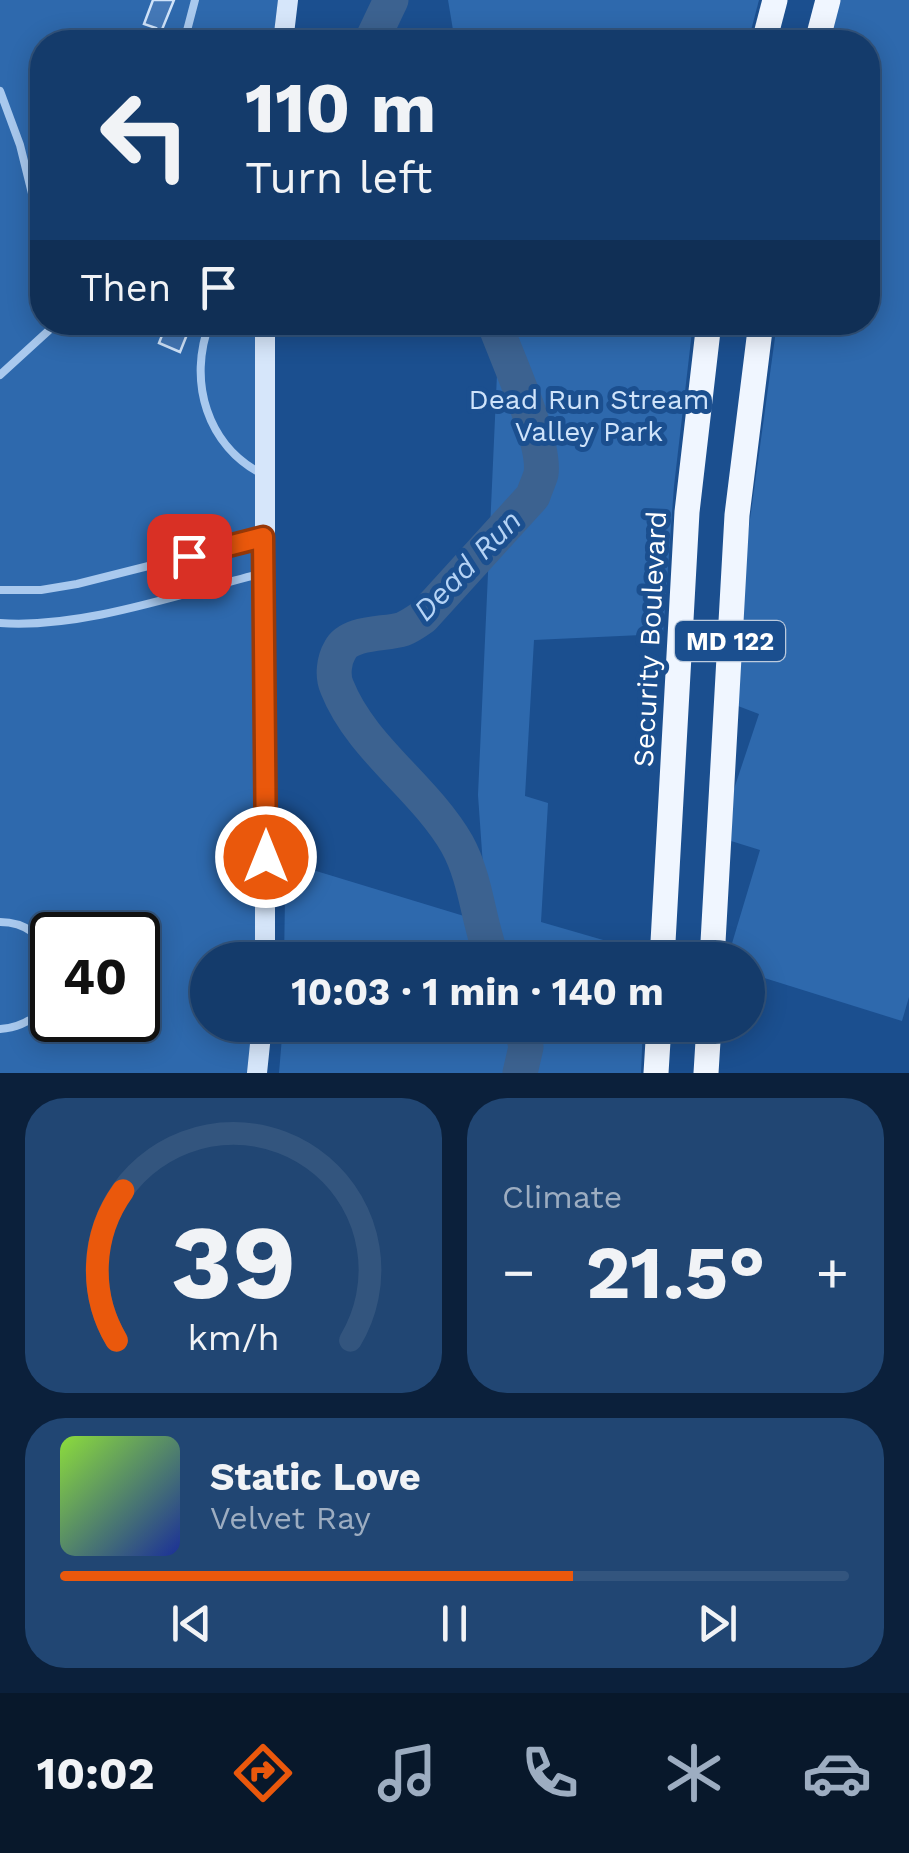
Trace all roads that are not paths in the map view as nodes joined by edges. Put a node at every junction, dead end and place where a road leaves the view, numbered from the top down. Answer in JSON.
{"nodes":[{"id":1,"x":195,"y":0,"type":"edge"},
{"id":2,"x":288,"y":0,"type":"edge"},
{"id":3,"x":776,"y":0,"type":"edge"},
{"id":4,"x":828,"y":0,"type":"edge"},
{"id":5,"x":187,"y":30,"type":"edge"},
{"id":6,"x":284,"y":30,"type":"edge"},
{"id":7,"x":767,"y":30,"type":"edge"},
{"id":8,"x":820,"y":30,"type":"edge"},
{"id":9,"x":0,"y":91,"type":"edge"},
{"id":10,"x":30,"y":186,"type":"edge"},
{"id":11,"x":44,"y":335,"type":"edge"},
{"id":12,"x":207,"y":335,"type":"edge"},
{"id":13,"x":265,"y":335,"type":"edge"},
{"id":14,"x":708,"y":335,"type":"edge"},
{"id":15,"x":759,"y":335,"type":"edge"},
{"id":16,"x":0,"y":376,"type":"edge"},
{"id":17,"x":264,"y":475,"type":"junction"},
{"id":18,"x":263,"y":537,"type":"junction"},
{"id":19,"x":263,"y":573,"type":"junction"},
{"id":20,"x":0,"y":590,"type":"edge"},
{"id":21,"x":0,"y":622,"type":"edge"},
{"id":22,"x":0,"y":922,"type":"edge"},
{"id":23,"x":30,"y":930,"type":"edge"},
{"id":24,"x":265,"y":942,"type":"edge"},
{"id":25,"x":663,"y":942,"type":"edge"},
{"id":26,"x":713,"y":942,"type":"edge"},
{"id":27,"x":30,"y":1020,"type":"edge"},
{"id":28,"x":0,"y":1030,"type":"edge"},
{"id":29,"x":260,"y":1042,"type":"edge"},
{"id":30,"x":658,"y":1042,"type":"edge"},
{"id":31,"x":708,"y":1042,"type":"edge"},
{"id":32,"x":257,"y":1073,"type":"edge"},
{"id":33,"x":656,"y":1073,"type":"edge"},
{"id":34,"x":706,"y":1073,"type":"edge"}],
"edges":[{"from":1,"to":5,"type":"lane"},
{"from":2,"to":6,"type":"street"},
{"from":3,"to":7,"type":"main road"},
{"from":4,"to":8,"type":"main road"},
{"from":9,"to":10,"type":"lane"},
{"from":11,"to":16,"type":"lane"},
{"from":12,"to":17,"type":"lane"},
{"from":13,"to":17,"type":"street"},
{"from":14,"to":25,"type":"main road","name":"Security Boulevard","number":"MD 122"},
{"from":15,"to":26,"type":"main road","number":"MD 122"},
{"from":17,"to":18,"type":"street"},
{"from":18,"to":19,"type":"street"},
{"from":18,"to":20,"type":"lane"},
{"from":19,"to":21,"type":"lane"},
{"from":19,"to":24,"type":"street"},
{"from":22,"to":23,"type":"lane"},
{"from":27,"to":28,"type":"lane"},
{"from":29,"to":32,"type":"street"},
{"from":30,"to":33,"type":"main road"},
{"from":31,"to":34,"type":"main road"}]}
